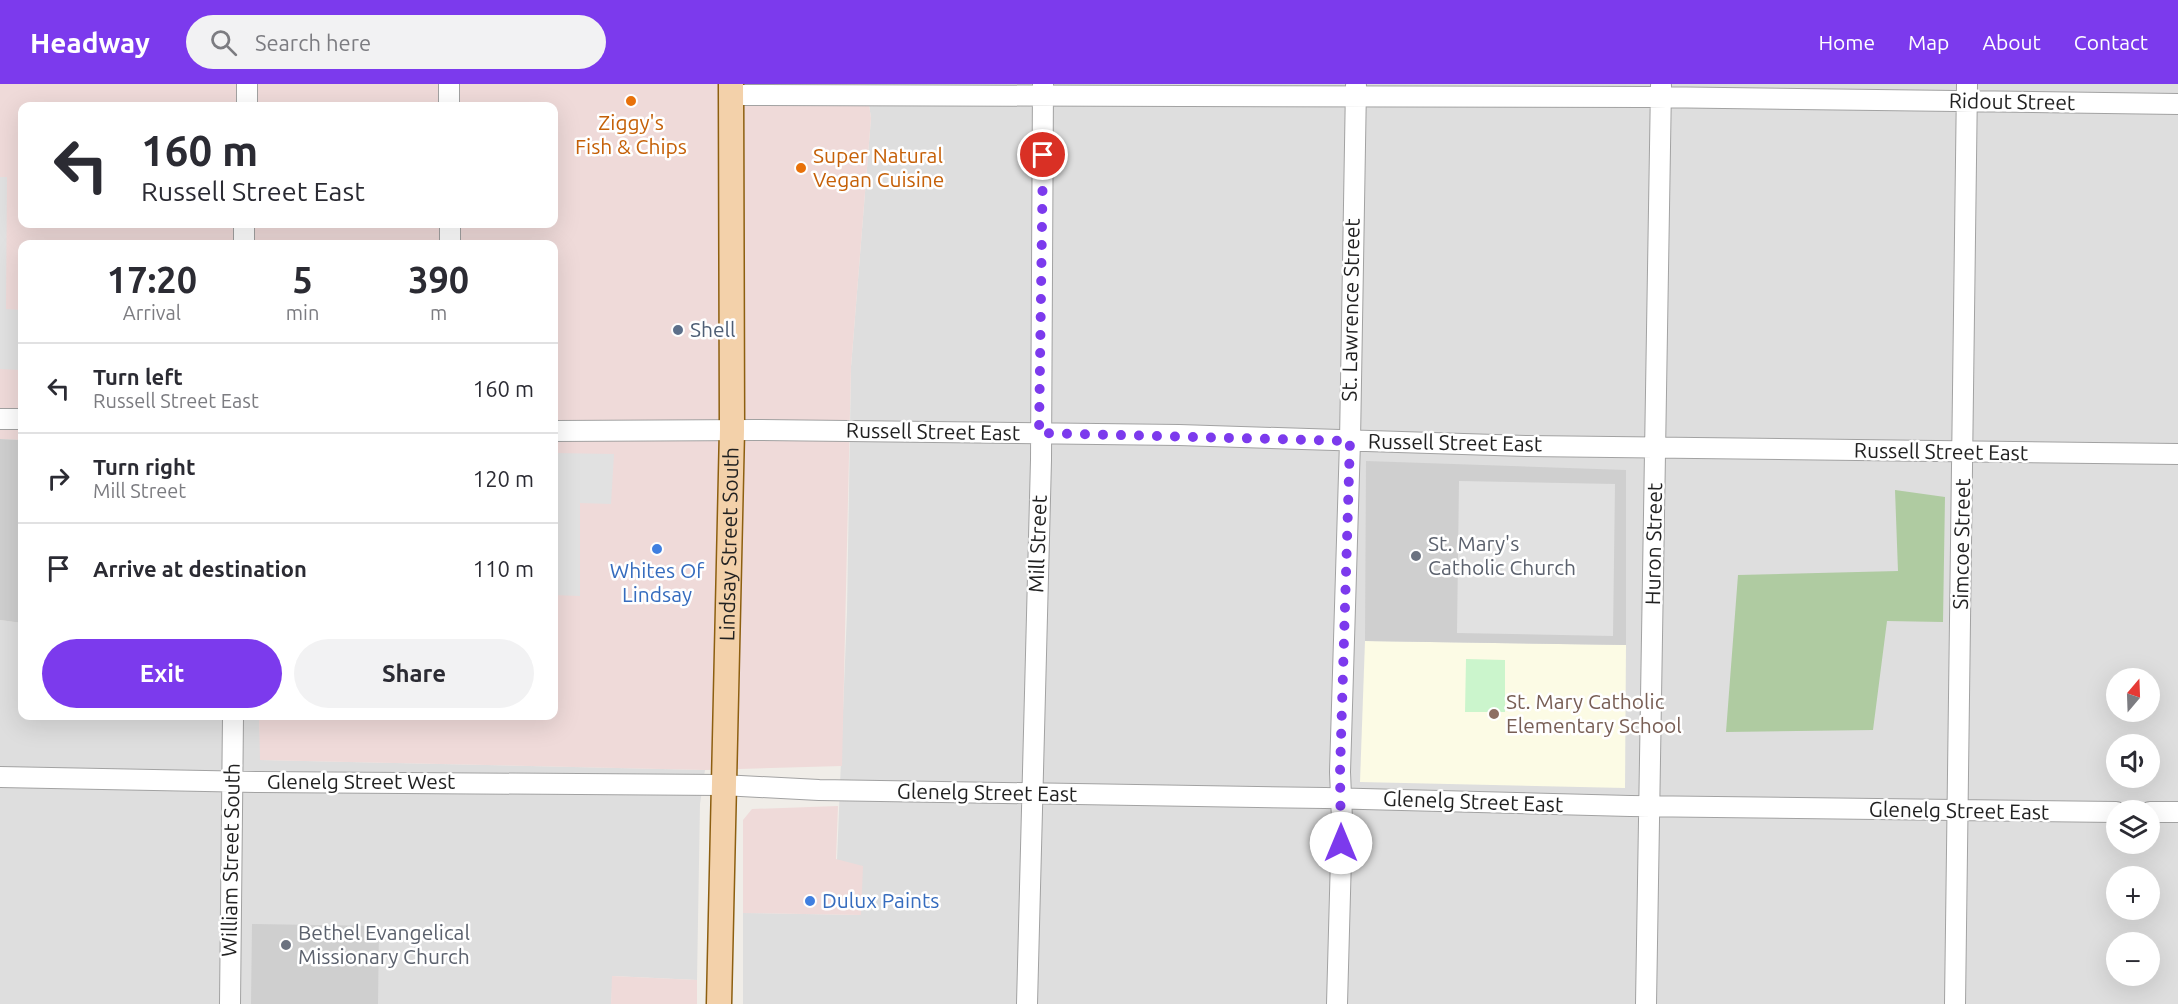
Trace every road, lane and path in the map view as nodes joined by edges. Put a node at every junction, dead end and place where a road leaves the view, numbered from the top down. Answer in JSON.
{"nodes":[{"id":1,"x":247,"y":84,"type":"edge"},
{"id":2,"x":449,"y":84,"type":"edge"},
{"id":3,"x":731,"y":89,"type":"edge"},
{"id":4,"x":1043,"y":89,"type":"edge"},
{"id":5,"x":1356,"y":91,"type":"edge"},
{"id":6,"x":1661,"y":91,"type":"edge"},
{"id":7,"x":1968,"y":93,"type":"edge"},
{"id":8,"x":247,"y":102,"type":"edge"},
{"id":9,"x":449,"y":102,"type":"edge"},
{"id":10,"x":2178,"y":104,"type":"edge"},
{"id":11,"x":0,"y":419,"type":"edge"},
{"id":12,"x":18,"y":419,"type":"edge"},
{"id":13,"x":732,"y":430,"type":"junction"},
{"id":14,"x":558,"y":431,"type":"edge"},
{"id":15,"x":1039,"y":433,"type":"junction"},
{"id":16,"x":1350,"y":441,"type":"junction"},
{"id":17,"x":1657,"y":448,"type":"junction"},
{"id":18,"x":1963,"y":452,"type":"junction"},
{"id":19,"x":2178,"y":454,"type":"edge"},
{"id":20,"x":233,"y":720,"type":"edge"},
{"id":21,"x":0,"y":777,"type":"edge"},
{"id":22,"x":233,"y":780,"type":"junction"},
{"id":23,"x":722,"y":785,"type":"junction"},
{"id":24,"x":1031,"y":793,"type":"junction"},
{"id":25,"x":1341,"y":798,"type":"junction"},
{"id":26,"x":1648,"y":806,"type":"junction"},
{"id":27,"x":1959,"y":812,"type":"junction"},
{"id":28,"x":2106,"y":812,"type":"edge"},
{"id":29,"x":2160,"y":812,"type":"edge"},
{"id":30,"x":2178,"y":812,"type":"edge"},
{"id":31,"x":230,"y":1004,"type":"edge"},
{"id":32,"x":719,"y":1004,"type":"edge"},
{"id":33,"x":1027,"y":1004,"type":"edge"},
{"id":34,"x":1337,"y":1004,"type":"edge"},
{"id":35,"x":1646,"y":1004,"type":"edge"},
{"id":36,"x":1955,"y":1004,"type":"edge"}],
"edges":[{"from":1,"to":8,"type":"street"},
{"from":2,"to":9,"type":"street"},
{"from":3,"to":4,"type":"street","name":"Ridout Street"},
{"from":3,"to":13,"type":"main road","name":"Lindsay Street South"},
{"from":4,"to":5,"type":"street","name":"Ridout Street"},
{"from":4,"to":15,"type":"street","name":"Mill Street"},
{"from":5,"to":6,"type":"street","name":"Ridout Street"},
{"from":5,"to":16,"type":"street","name":"St. Lawrence Street"},
{"from":6,"to":7,"type":"street","name":"Ridout Street"},
{"from":6,"to":17,"type":"street","name":"Huron Street"},
{"from":7,"to":10,"type":"street","name":"Ridout Street"},
{"from":7,"to":18,"type":"street","name":"Simcoe Street"},
{"from":11,"to":12,"type":"street"},
{"from":13,"to":14,"type":"street","name":"Russell Street East"},
{"from":13,"to":15,"type":"street","name":"Russell Street East"},
{"from":13,"to":23,"type":"main road","name":"Lindsay Street South"},
{"from":15,"to":16,"type":"street","name":"Russell Street East"},
{"from":15,"to":24,"type":"street","name":"Mill Street"},
{"from":16,"to":17,"type":"street","name":"Russell Street East"},
{"from":16,"to":25,"type":"street","name":"St. Lawrence Street"},
{"from":17,"to":18,"type":"street","name":"Russell Street East"},
{"from":17,"to":26,"type":"street","name":"Huron Street"},
{"from":18,"to":19,"type":"street","name":"Russell Street East"},
{"from":18,"to":27,"type":"street","name":"Simcoe Street"},
{"from":20,"to":22,"type":"street","name":"William Street South"},
{"from":21,"to":22,"type":"street","name":"Glenelg Street West"},
{"from":22,"to":23,"type":"street","name":"Glenelg Street West"},
{"from":22,"to":31,"type":"street","name":"William Street South"},
{"from":23,"to":24,"type":"street","name":"Glenelg Street East"},
{"from":23,"to":32,"type":"main road","name":"Lindsay Street South"},
{"from":24,"to":25,"type":"street","name":"Glenelg Street East"},
{"from":24,"to":33,"type":"street","name":"Mill Street"},
{"from":25,"to":26,"type":"street","name":"Glenelg Street East"},
{"from":25,"to":34,"type":"street","name":"St. Lawrence Street"},
{"from":26,"to":27,"type":"street","name":"Glenelg Street East"},
{"from":26,"to":35,"type":"street","name":"Huron Street"},
{"from":27,"to":28,"type":"street","name":"Glenelg Street East"},
{"from":27,"to":36,"type":"street","name":"Simcoe Street"},
{"from":29,"to":30,"type":"street"}]}
